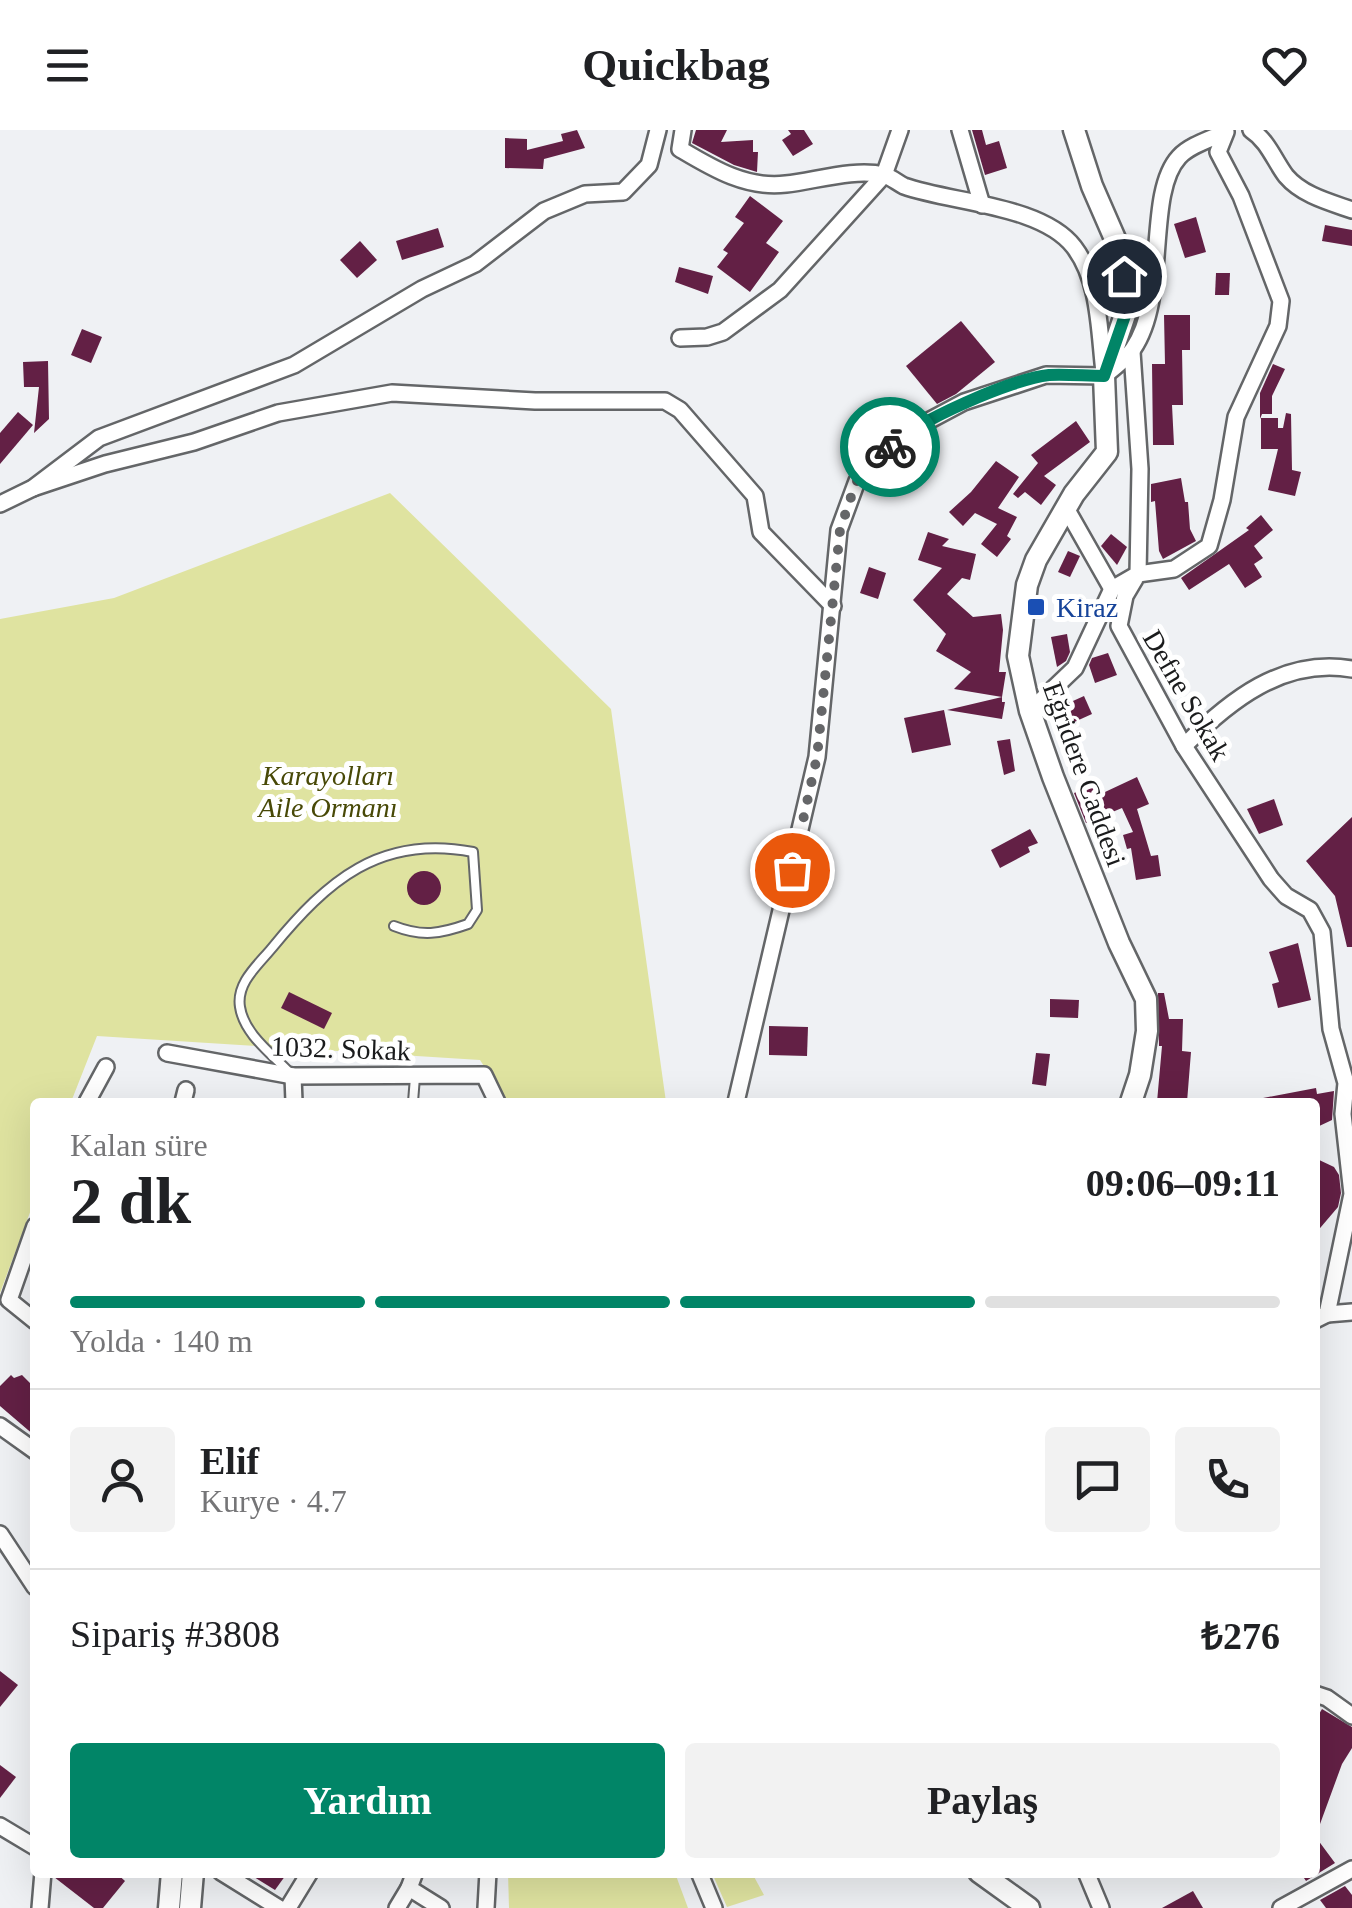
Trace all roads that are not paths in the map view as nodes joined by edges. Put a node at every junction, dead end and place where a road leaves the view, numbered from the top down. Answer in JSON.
{"nodes":[{"id":1,"x":658,"y":130,"type":"edge"},
{"id":2,"x":684,"y":130,"type":"edge"},
{"id":3,"x":900,"y":130,"type":"edge"},
{"id":4,"x":960,"y":130,"type":"edge"},
{"id":5,"x":1074,"y":130,"type":"edge"},
{"id":6,"x":1251,"y":130,"type":"edge"},
{"id":7,"x":1230,"y":131,"type":"edge"},
{"id":8,"x":884,"y":175,"type":"junction"},
{"id":9,"x":982,"y":205,"type":"junction"},
{"id":10,"x":1352,"y":210,"type":"edge"},
{"id":11,"x":680,"y":338,"type":"dead end"},
{"id":12,"x":1132,"y":352,"type":"junction"},
{"id":13,"x":1104,"y":376,"type":"junction"},
{"id":14,"x":33,"y":488,"type":"junction"},
{"id":15,"x":0,"y":504,"type":"edge"},
{"id":16,"x":1066,"y":508,"type":"junction"},
{"id":17,"x":1138,"y":574,"type":"junction"},
{"id":18,"x":1112,"y":590,"type":"junction"},
{"id":19,"x":833,"y":606,"type":"junction"},
{"id":20,"x":1352,"y":669,"type":"edge"},
{"id":21,"x":1030,"y":712,"type":"junction"},
{"id":22,"x":1184,"y":746,"type":"junction"},
{"id":23,"x":394,"y":926,"type":"dead end"},
{"id":24,"x":168,"y":1054,"type":"dead end"},
{"id":25,"x":106,"y":1067,"type":"dead end"},
{"id":26,"x":293,"y":1076,"type":"junction"},
{"id":27,"x":416,"y":1076,"type":"junction"},
{"id":28,"x":88,"y":1098,"type":"edge"},
{"id":29,"x":294,"y":1098,"type":"edge"},
{"id":30,"x":413,"y":1098,"type":"edge"},
{"id":31,"x":495,"y":1098,"type":"edge"},
{"id":32,"x":737,"y":1098,"type":"edge"},
{"id":33,"x":1132,"y":1098,"type":"edge"},
{"id":34,"x":30,"y":1240,"type":"edge"},
{"id":35,"x":1352,"y":1312,"type":"edge"},
{"id":36,"x":1321,"y":1317,"type":"edge"},
{"id":37,"x":30,"y":1318,"type":"edge"},
{"id":38,"x":0,"y":1426,"type":"edge"},
{"id":39,"x":30,"y":1447,"type":"edge"},
{"id":40,"x":0,"y":1534,"type":"edge"},
{"id":41,"x":30,"y":1579,"type":"edge"},
{"id":42,"x":1320,"y":1696,"type":"edge"},
{"id":43,"x":1352,"y":1716,"type":"edge"},
{"id":44,"x":0,"y":1826,"type":"edge"},
{"id":45,"x":30,"y":1844,"type":"edge"},
{"id":46,"x":1352,"y":1869,"type":"edge"},
{"id":47,"x":42,"y":1878,"type":"edge"},
{"id":48,"x":172,"y":1878,"type":"edge"},
{"id":49,"x":192,"y":1878,"type":"edge"},
{"id":50,"x":231,"y":1878,"type":"edge"},
{"id":51,"x":306,"y":1878,"type":"edge"},
{"id":52,"x":488,"y":1878,"type":"edge"},
{"id":53,"x":702,"y":1878,"type":"edge"},
{"id":54,"x":987,"y":1878,"type":"edge"},
{"id":55,"x":1088,"y":1878,"type":"edge"},
{"id":56,"x":412,"y":1880,"type":"edge"},
{"id":57,"x":40,"y":1908,"type":"edge"},
{"id":58,"x":169,"y":1908,"type":"edge"},
{"id":59,"x":190,"y":1908,"type":"edge"},
{"id":60,"x":280,"y":1908,"type":"edge"},
{"id":61,"x":288,"y":1908,"type":"edge"},
{"id":62,"x":397,"y":1908,"type":"edge"},
{"id":63,"x":441,"y":1908,"type":"edge"},
{"id":64,"x":486,"y":1908,"type":"edge"},
{"id":65,"x":714,"y":1908,"type":"edge"},
{"id":66,"x":1029,"y":1908,"type":"edge"},
{"id":67,"x":1101,"y":1908,"type":"edge"},
{"id":68,"x":1281,"y":1908,"type":"edge"}],
"edges":[{"from":1,"to":14,"type":"street"},
{"from":2,"to":8,"type":"street"},
{"from":3,"to":8,"type":"street"},
{"from":4,"to":9,"type":"street"},
{"from":5,"to":13,"type":"street","name":"Eğridere Caddesi"},
{"from":6,"to":10,"type":"street"},
{"from":7,"to":12,"type":"street"},
{"from":7,"to":17,"type":"street"},
{"from":8,"to":9,"type":"street"},
{"from":8,"to":11,"type":"street"},
{"from":9,"to":13,"type":"street"},
{"from":12,"to":13,"type":"street"},
{"from":12,"to":17,"type":"street"},
{"from":13,"to":16,"type":"street","name":"Eğridere Caddesi"},
{"from":13,"to":19,"type":"street"},
{"from":14,"to":15,"type":"street"},
{"from":14,"to":19,"type":"street"},
{"from":16,"to":18,"type":"street"},
{"from":16,"to":21,"type":"street","name":"Eğridere Caddesi"},
{"from":17,"to":18,"type":"street"},
{"from":17,"to":22,"type":"street","name":"Defne Sokak"},
{"from":18,"to":21,"type":"street"},
{"from":19,"to":32,"type":"street"},
{"from":20,"to":22,"type":"street"},
{"from":21,"to":33,"type":"street","name":"Eğridere Caddesi"},
{"from":22,"to":36,"type":"street","name":"Defne Sokak"},
{"from":23,"to":26,"type":"lane"},
{"from":24,"to":26,"type":"street","name":"1032. Sokak"},
{"from":25,"to":28,"type":"street"},
{"from":26,"to":27,"type":"street","name":"1032. Sokak"},
{"from":26,"to":29,"type":"street"},
{"from":27,"to":30,"type":"lane"},
{"from":27,"to":31,"type":"street","name":"1032. Sokak"},
{"from":34,"to":37,"type":"street"},
{"from":35,"to":36,"type":"street"},
{"from":38,"to":39,"type":"street"},
{"from":40,"to":41,"type":"street"},
{"from":42,"to":43,"type":"street"},
{"from":44,"to":45,"type":"street"},
{"from":46,"to":68,"type":"street"},
{"from":47,"to":57,"type":"street"},
{"from":48,"to":58,"type":"street"},
{"from":49,"to":59,"type":"street"},
{"from":50,"to":60,"type":"street"},
{"from":51,"to":61,"type":"street"},
{"from":52,"to":64,"type":"street"},
{"from":53,"to":65,"type":"street"},
{"from":54,"to":66,"type":"street"},
{"from":55,"to":67,"type":"street"},
{"from":56,"to":62,"type":"street"},
{"from":56,"to":63,"type":"street"}]}
